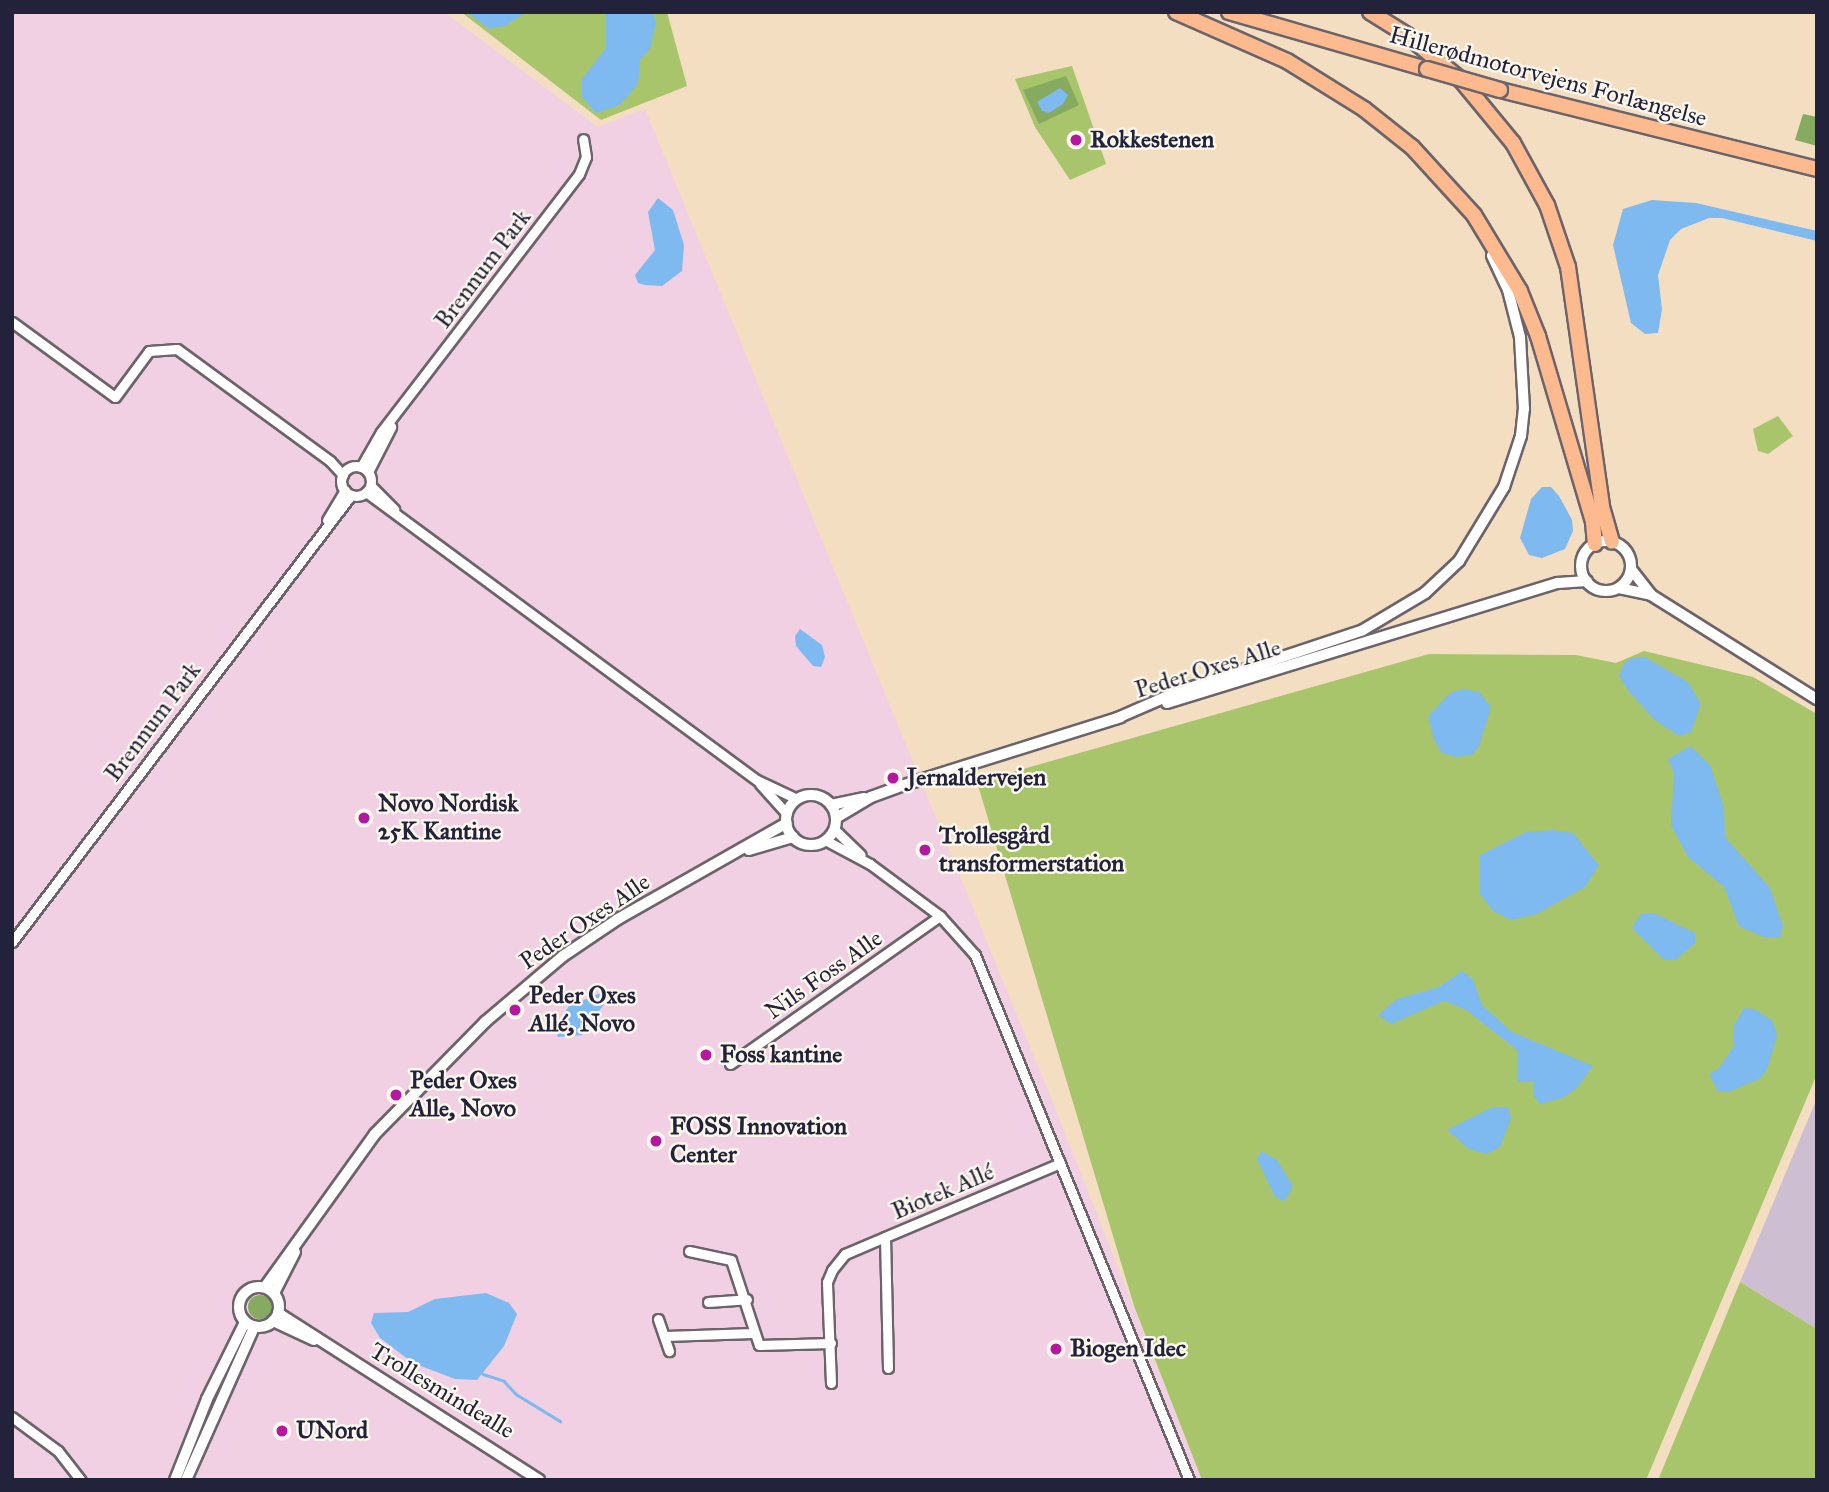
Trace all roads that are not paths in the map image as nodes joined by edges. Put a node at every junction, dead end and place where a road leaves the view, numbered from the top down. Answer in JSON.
{"nodes":[{"id":1,"x":1176,"y":12,"type":"edge"},
{"id":2,"x":1229,"y":12,"type":"edge"},
{"id":3,"x":1370,"y":12,"type":"edge"},
{"id":4,"x":1326,"y":83,"type":"junction"},
{"id":5,"x":583,"y":139,"type":"dead end"},
{"id":6,"x":1817,"y":169,"type":"edge"},
{"id":7,"x":12,"y":322,"type":"edge"},
{"id":8,"x":365,"y":469,"type":"junction"},
{"id":9,"x":346,"y":472,"type":"junction"},
{"id":10,"x":368,"y":489,"type":"junction"},
{"id":11,"x":348,"y":493,"type":"junction"},
{"id":12,"x":1612,"y":542,"type":"junction"},
{"id":13,"x":1595,"y":544,"type":"junction"},
{"id":14,"x":1581,"y":568,"type":"junction"},
{"id":15,"x":1631,"y":569,"type":"junction"},
{"id":16,"x":1587,"y":582,"type":"junction"},
{"id":17,"x":1558,"y":583,"type":"junction"},
{"id":18,"x":1619,"y":588,"type":"junction"},
{"id":19,"x":1651,"y":595,"type":"junction"},
{"id":20,"x":1817,"y":699,"type":"edge"},
{"id":21,"x":1115,"y":719,"type":"junction"},
{"id":22,"x":757,"y":779,"type":"junction"},
{"id":23,"x":871,"y":797,"type":"junction"},
{"id":24,"x":797,"y":799,"type":"junction"},
{"id":25,"x":831,"y":805,"type":"junction"},
{"id":26,"x":787,"y":818,"type":"junction"},
{"id":27,"x":835,"y":824,"type":"junction"},
{"id":28,"x":793,"y":837,"type":"junction"},
{"id":29,"x":825,"y":840,"type":"junction"},
{"id":30,"x":740,"y":853,"type":"junction"},
{"id":31,"x":870,"y":864,"type":"junction"},
{"id":32,"x":940,"y":916,"type":"junction"},
{"id":33,"x":12,"y":942,"type":"edge"},
{"id":34,"x":730,"y":1064,"type":"dead end"},
{"id":35,"x":1060,"y":1163,"type":"junction"},
{"id":36,"x":885,"y":1237,"type":"junction"},
{"id":37,"x":689,"y":1251,"type":"dead end"},
{"id":38,"x":270,"y":1290,"type":"junction"},
{"id":39,"x":747,"y":1299,"type":"junction"},
{"id":40,"x":708,"y":1302,"type":"dead end"},
{"id":41,"x":276,"y":1317,"type":"junction"},
{"id":42,"x":658,"y":1319,"type":"dead end"},
{"id":43,"x":249,"y":1324,"type":"junction"},
{"id":44,"x":753,"y":1333,"type":"junction"},
{"id":45,"x":666,"y":1336,"type":"junction"},
{"id":46,"x":831,"y":1343,"type":"junction"},
{"id":47,"x":669,"y":1351,"type":"dead end"},
{"id":48,"x":888,"y":1368,"type":"dead end"},
{"id":49,"x":831,"y":1383,"type":"dead end"},
{"id":50,"x":12,"y":1416,"type":"edge"},
{"id":51,"x":80,"y":1480,"type":"edge"},
{"id":52,"x":175,"y":1480,"type":"edge"},
{"id":53,"x":186,"y":1480,"type":"edge"},
{"id":54,"x":539,"y":1480,"type":"edge"},
{"id":55,"x":1189,"y":1480,"type":"edge"}],
"edges":[{"from":1,"to":4,"type":"highway"},
{"from":2,"to":6,"type":"highway","name":"Hillerødmotorvejens Forlængelse","bridge":true},
{"from":3,"to":12,"type":"highway"},
{"from":4,"to":13,"type":"highway"},
{"from":4,"to":21,"type":"street"},
{"from":5,"to":8,"type":"street","name":"Brennum Park"},
{"from":7,"to":9,"type":"street"},
{"from":8,"to":9,"type":"street"},
{"from":8,"to":10,"type":"street"},
{"from":9,"to":11,"type":"street"},
{"from":10,"to":11,"type":"street"},
{"from":10,"to":22,"type":"street"},
{"from":11,"to":33,"type":"street","name":"Brennum Park"},
{"from":12,"to":13,"type":"street"},
{"from":12,"to":15,"type":"street"},
{"from":13,"to":14,"type":"street"},
{"from":14,"to":16,"type":"street"},
{"from":14,"to":17,"type":"street","name":"Peder Oxes Alle"},
{"from":15,"to":18,"type":"street"},
{"from":15,"to":19,"type":"street"},
{"from":16,"to":17,"type":"street","name":"Peder Oxes Alle"},
{"from":16,"to":18,"type":"street"},
{"from":17,"to":21,"type":"street","name":"Peder Oxes Alle"},
{"from":18,"to":19,"type":"street"},
{"from":19,"to":20,"type":"street"},
{"from":21,"to":23,"type":"street","name":"Peder Oxes Alle"},
{"from":22,"to":24,"type":"street"},
{"from":22,"to":26,"type":"street"},
{"from":23,"to":25,"type":"street","name":"Peder Oxes Alle"},
{"from":23,"to":27,"type":"street","name":"Peder Oxes Alle"},
{"from":24,"to":25,"type":"street"},
{"from":24,"to":26,"type":"street"},
{"from":25,"to":27,"type":"street"},
{"from":26,"to":28,"type":"street"},
{"from":26,"to":30,"type":"street","name":"Peder Oxes Alle"},
{"from":27,"to":29,"type":"street"},
{"from":27,"to":31,"type":"street"},
{"from":28,"to":29,"type":"street"},
{"from":28,"to":30,"type":"street","name":"Peder Oxes Alle"},
{"from":29,"to":31,"type":"street"},
{"from":30,"to":38,"type":"street","name":"Peder Oxes Alle"},
{"from":31,"to":32,"type":"street"},
{"from":32,"to":34,"type":"street","name":"Nils Foss Alle"},
{"from":32,"to":35,"type":"street"},
{"from":35,"to":36,"type":"street","name":"Biotek Allé"},
{"from":35,"to":55,"type":"street"},
{"from":36,"to":46,"type":"street"},
{"from":36,"to":48,"type":"street","name":"Biotek Allé"},
{"from":37,"to":39,"type":"street"},
{"from":38,"to":41,"type":"street"},
{"from":38,"to":43,"type":"street"},
{"from":39,"to":40,"type":"street"},
{"from":39,"to":44,"type":"street"},
{"from":41,"to":43,"type":"street"},
{"from":41,"to":54,"type":"street","name":"Trollesmindealle"},
{"from":42,"to":45,"type":"street"},
{"from":43,"to":52,"type":"street"},
{"from":43,"to":53,"type":"street"},
{"from":44,"to":45,"type":"street"},
{"from":44,"to":46,"type":"street"},
{"from":45,"to":47,"type":"street"},
{"from":46,"to":49,"type":"street"},
{"from":50,"to":51,"type":"street"}]}
